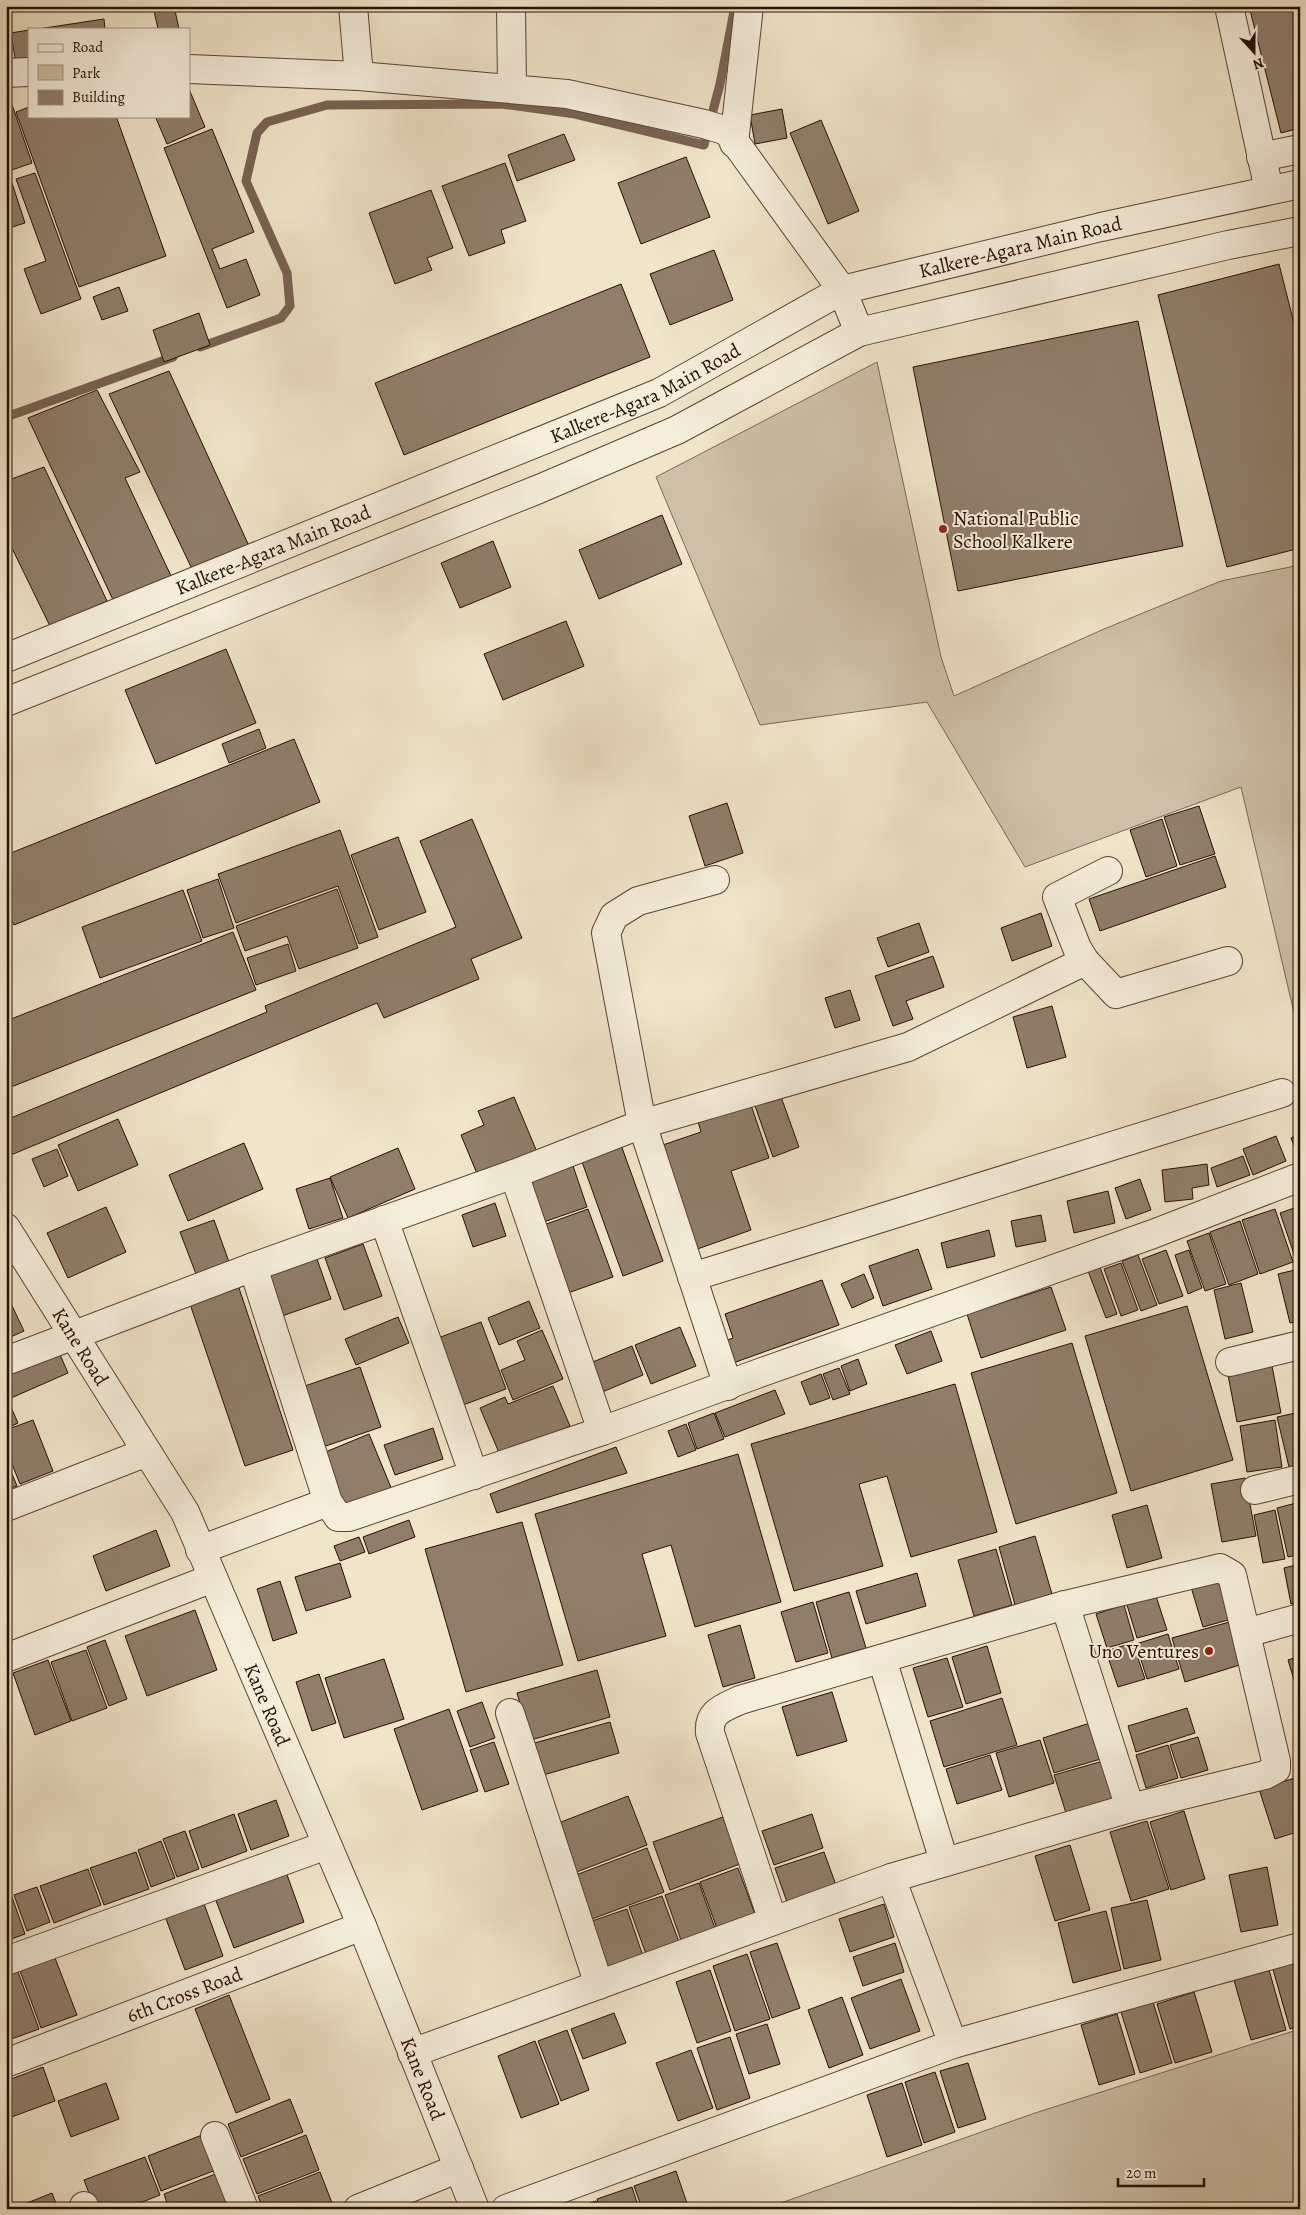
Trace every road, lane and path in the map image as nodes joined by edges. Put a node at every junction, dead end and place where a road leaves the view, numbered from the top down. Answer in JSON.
{"nodes":[{"id":1,"x":354,"y":6,"type":"edge"},
{"id":2,"x":511,"y":6,"type":"edge"},
{"id":3,"x":749,"y":6,"type":"edge"},
{"id":4,"x":1229,"y":6,"type":"edge"},
{"id":5,"x":190,"y":69,"type":"edge"},
{"id":6,"x":6,"y":72,"type":"edge"},
{"id":7,"x":28,"y":72,"type":"edge"},
{"id":8,"x":359,"y":76,"type":"junction"},
{"id":9,"x":512,"y":88,"type":"junction"},
{"id":10,"x":721,"y":133,"type":"junction"},
{"id":11,"x":1300,"y":149,"type":"edge"},
{"id":12,"x":1261,"y":157,"type":"junction"},
{"id":13,"x":1300,"y":184,"type":"edge"},
{"id":14,"x":1269,"y":190,"type":"junction"},
{"id":15,"x":1300,"y":231,"type":"edge"},
{"id":16,"x":842,"y":290,"type":"junction"},
{"id":17,"x":859,"y":332,"type":"junction"},
{"id":18,"x":6,"y":658,"type":"edge"},
{"id":19,"x":6,"y":702,"type":"edge"},
{"id":20,"x":1108,"y":871,"type":"dead end"},
{"id":21,"x":715,"y":880,"type":"dead end"},
{"id":22,"x":1085,"y":960,"type":"junction"},
{"id":23,"x":1228,"y":960,"type":"dead end"},
{"id":24,"x":1282,"y":1094,"type":"dead end"},
{"id":25,"x":642,"y":1124,"type":"junction"},
{"id":26,"x":514,"y":1174,"type":"junction"},
{"id":27,"x":1300,"y":1177,"type":"edge"},
{"id":28,"x":384,"y":1220,"type":"junction"},
{"id":29,"x":6,"y":1228,"type":"edge"},
{"id":30,"x":253,"y":1267,"type":"junction"},
{"id":31,"x":692,"y":1277,"type":"junction"},
{"id":32,"x":72,"y":1334,"type":"junction"},
{"id":33,"x":1300,"y":1345,"type":"edge"},
{"id":34,"x":6,"y":1360,"type":"edge"},
{"id":35,"x":1230,"y":1362,"type":"dead end"},
{"id":36,"x":728,"y":1386,"type":"junction"},
{"id":37,"x":602,"y":1431,"type":"junction"},
{"id":38,"x":147,"y":1452,"type":"junction"},
{"id":39,"x":474,"y":1475,"type":"junction"},
{"id":40,"x":1300,"y":1480,"type":"edge"},
{"id":41,"x":1255,"y":1490,"type":"dead end"},
{"id":42,"x":328,"y":1502,"type":"junction"},
{"id":43,"x":6,"y":1507,"type":"edge"},
{"id":44,"x":200,"y":1550,"type":"junction"},
{"id":45,"x":213,"y":1578,"type":"junction"},
{"id":46,"x":1066,"y":1605,"type":"junction"},
{"id":47,"x":1300,"y":1618,"type":"edge"},
{"id":48,"x":1257,"y":1630,"type":"dead end"},
{"id":49,"x":6,"y":1658,"type":"edge"},
{"id":50,"x":882,"y":1660,"type":"junction"},
{"id":51,"x":510,"y":1713,"type":"dead end"},
{"id":52,"x":1130,"y":1808,"type":"junction"},
{"id":53,"x":327,"y":1845,"type":"junction"},
{"id":54,"x":944,"y":1861,"type":"junction"},
{"id":55,"x":891,"y":1878,"type":"junction"},
{"id":56,"x":773,"y":1921,"type":"junction"},
{"id":57,"x":362,"y":1926,"type":"junction"},
{"id":58,"x":1300,"y":1947,"type":"edge"},
{"id":59,"x":6,"y":1961,"type":"edge"},
{"id":60,"x":599,"y":1985,"type":"junction"},
{"id":61,"x":953,"y":2044,"type":"junction"},
{"id":62,"x":412,"y":2053,"type":"junction"},
{"id":63,"x":6,"y":2063,"type":"edge"},
{"id":64,"x":215,"y":2136,"type":"dead end"},
{"id":65,"x":459,"y":2168,"type":"junction"},
{"id":66,"x":244,"y":2209,"type":"edge"},
{"id":67,"x":358,"y":2209,"type":"edge"},
{"id":68,"x":475,"y":2209,"type":"edge"},
{"id":69,"x":506,"y":2209,"type":"edge"}],
"edges":[{"from":1,"to":8,"type":"street"},
{"from":2,"to":9,"type":"street"},
{"from":3,"to":10,"type":"street"},
{"from":4,"to":12,"type":"street"},
{"from":5,"to":8,"type":"street"},
{"from":6,"to":7,"type":"street"},
{"from":8,"to":9,"type":"street"},
{"from":9,"to":10,"type":"street"},
{"from":10,"to":16,"type":"street"},
{"from":11,"to":12,"type":"street"},
{"from":12,"to":14,"type":"street"},
{"from":13,"to":14,"type":"street","name":"Kalkere-Agara Main Road"},
{"from":14,"to":16,"type":"street","name":"Kalkere-Agara Main Road"},
{"from":15,"to":17,"type":"street","name":"Kalkere-Agara Main Road"},
{"from":16,"to":17,"type":"street"},
{"from":16,"to":18,"type":"street","name":"Kalkere-Agara Main Road"},
{"from":17,"to":19,"type":"street","name":"Kalkere-Agara Main Road"},
{"from":20,"to":22,"type":"street"},
{"from":21,"to":25,"type":"street"},
{"from":22,"to":23,"type":"street"},
{"from":22,"to":25,"type":"street"},
{"from":24,"to":31,"type":"street"},
{"from":25,"to":26,"type":"street"},
{"from":25,"to":31,"type":"street"},
{"from":26,"to":28,"type":"street"},
{"from":26,"to":37,"type":"street"},
{"from":27,"to":36,"type":"street"},
{"from":28,"to":30,"type":"street"},
{"from":28,"to":39,"type":"street"},
{"from":29,"to":32,"type":"street","name":"Kane Road"},
{"from":30,"to":32,"type":"street"},
{"from":30,"to":42,"type":"street"},
{"from":31,"to":36,"type":"street"},
{"from":32,"to":34,"type":"street"},
{"from":32,"to":38,"type":"street","name":"Kane Road"},
{"from":33,"to":35,"type":"street"},
{"from":36,"to":37,"type":"street"},
{"from":37,"to":39,"type":"street"},
{"from":38,"to":43,"type":"street"},
{"from":38,"to":44,"type":"street","name":"Kane Road"},
{"from":39,"to":42,"type":"street"},
{"from":40,"to":41,"type":"street"},
{"from":42,"to":44,"type":"street"},
{"from":44,"to":45,"type":"street","name":"Kane Road"},
{"from":45,"to":49,"type":"street"},
{"from":45,"to":53,"type":"street","name":"Kane Road"},
{"from":46,"to":50,"type":"street"},
{"from":46,"to":52,"type":"street"},
{"from":46,"to":52,"type":"street"},
{"from":47,"to":48,"type":"street"},
{"from":50,"to":54,"type":"street"},
{"from":50,"to":56,"type":"street"},
{"from":51,"to":60,"type":"street"},
{"from":52,"to":54,"type":"street"},
{"from":53,"to":57,"type":"street","name":"Kane Road"},
{"from":53,"to":59,"type":"street"},
{"from":54,"to":55,"type":"street"},
{"from":55,"to":56,"type":"street"},
{"from":55,"to":61,"type":"street"},
{"from":56,"to":60,"type":"street"},
{"from":57,"to":62,"type":"street","name":"Kane Road"},
{"from":57,"to":63,"type":"street","name":"6th Cross Road"},
{"from":58,"to":61,"type":"street"},
{"from":60,"to":62,"type":"street"},
{"from":61,"to":69,"type":"street"},
{"from":62,"to":65,"type":"street","name":"Kane Road"},
{"from":64,"to":66,"type":"street"},
{"from":65,"to":67,"type":"street"},
{"from":65,"to":68,"type":"street","name":"Kane Road"}]}
